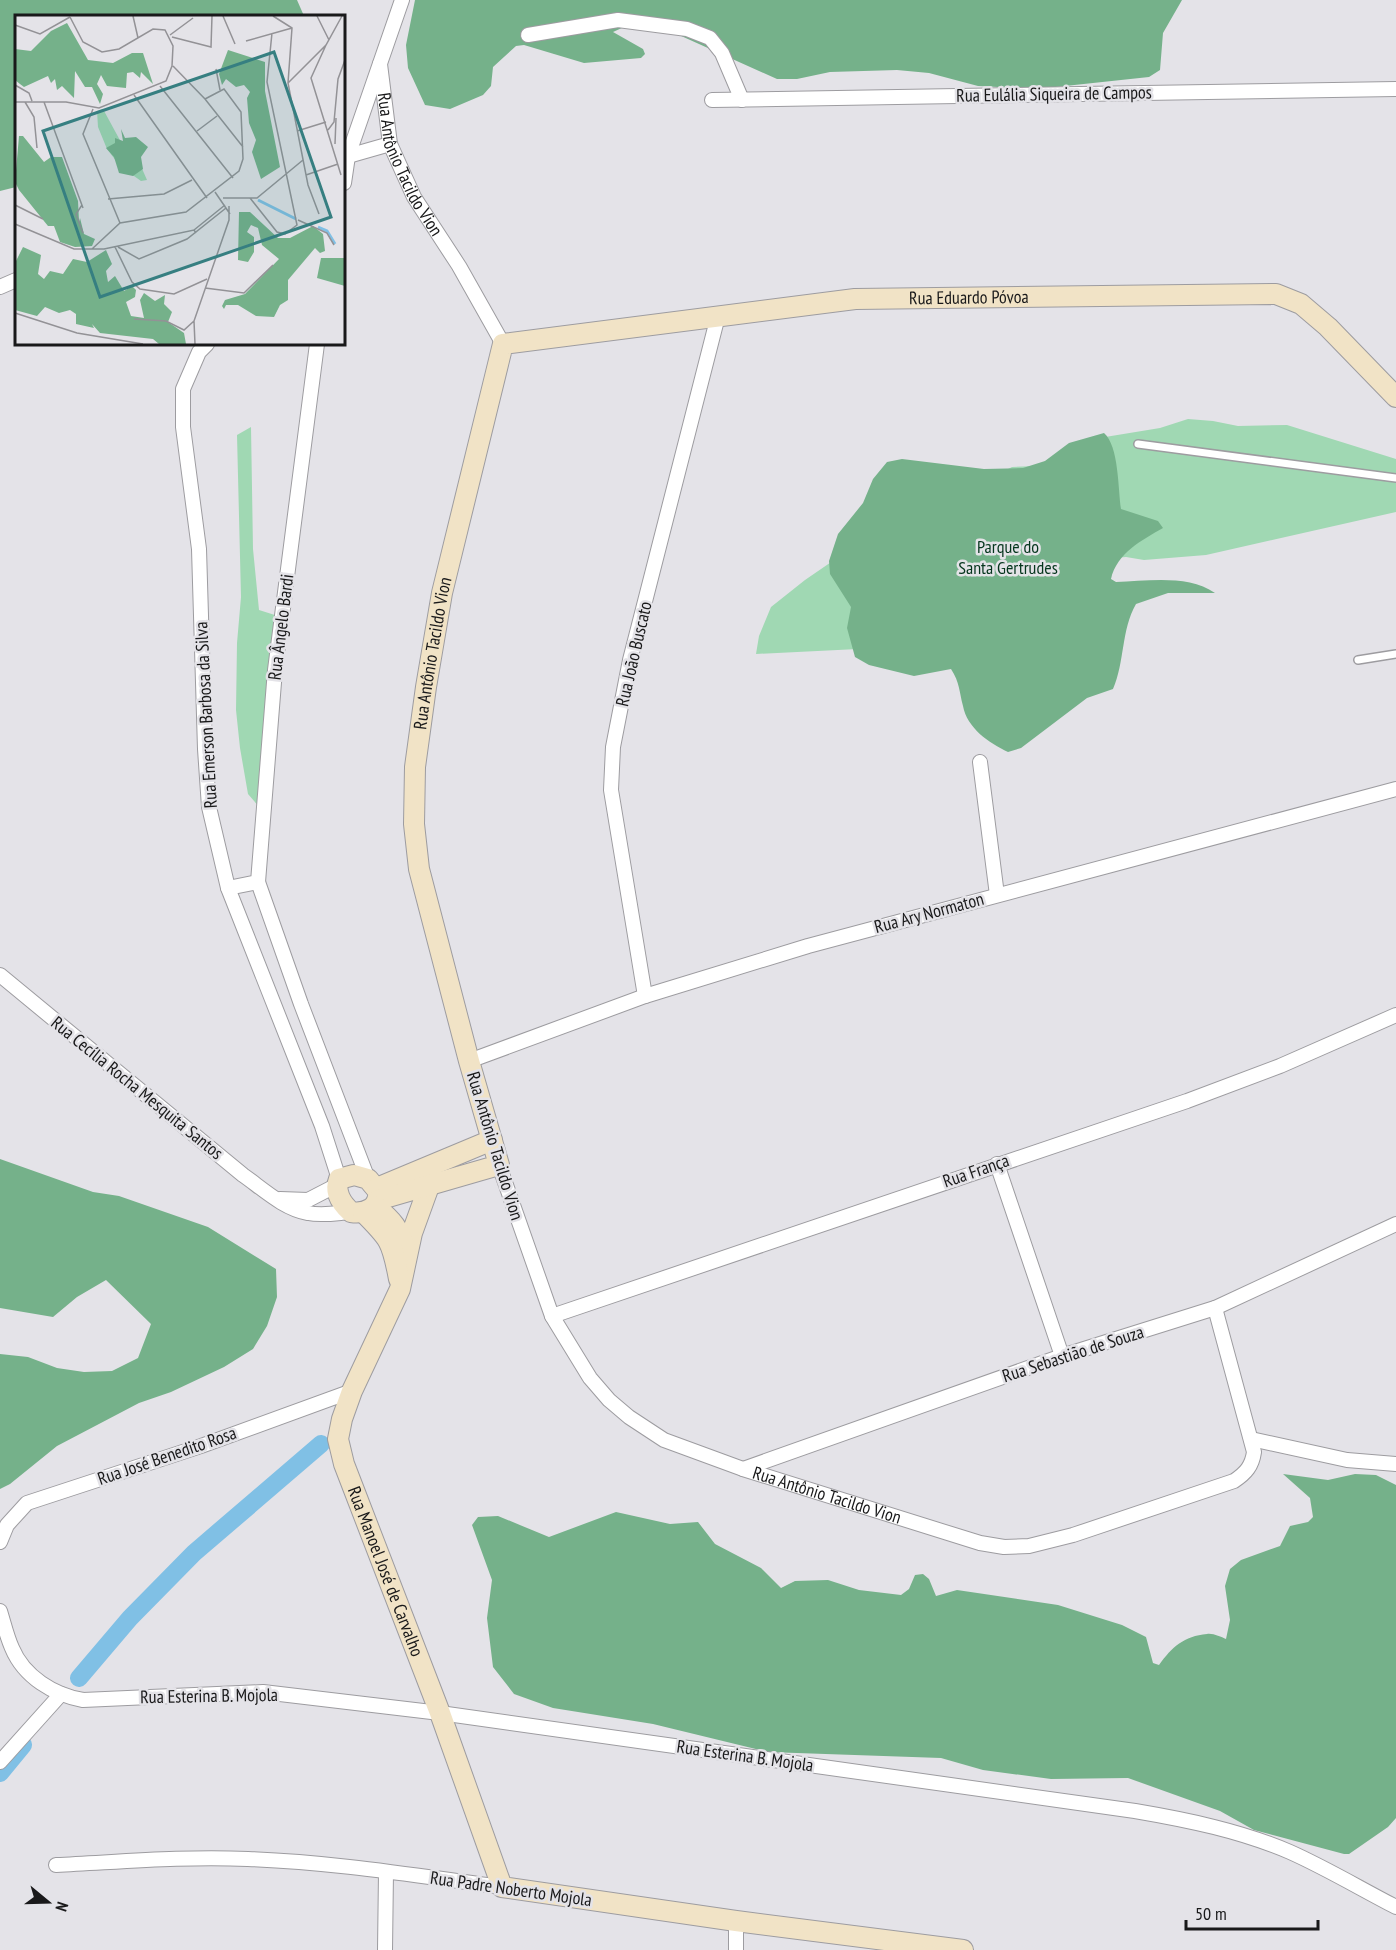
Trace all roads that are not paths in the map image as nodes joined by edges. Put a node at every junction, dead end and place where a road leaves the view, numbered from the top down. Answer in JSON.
{"nodes":[{"id":1,"x":402,"y":0,"type":"edge"},
{"id":2,"x":528,"y":35,"type":"dead end"},
{"id":3,"x":380,"y":64,"type":"junction"},
{"id":4,"x":1396,"y":89,"type":"edge"},
{"id":5,"x":712,"y":100,"type":"dead end"},
{"id":6,"x":742,"y":100,"type":"junction"},
{"id":7,"x":390,"y":144,"type":"junction"},
{"id":8,"x":348,"y":156,"type":"junction"},
{"id":9,"x":345,"y":176,"type":"edge"},
{"id":10,"x":15,"y":280,"type":"edge"},
{"id":11,"x":0,"y":287,"type":"edge"},
{"id":12,"x":718,"y":316,"type":"junction"},
{"id":13,"x":503,"y":344,"type":"junction"},
{"id":14,"x":206,"y":345,"type":"edge"},
{"id":15,"x":317,"y":345,"type":"edge"},
{"id":16,"x":1396,"y":397,"type":"edge"},
{"id":17,"x":1138,"y":444,"type":"dead end"},
{"id":18,"x":1396,"y":478,"type":"edge"},
{"id":19,"x":1396,"y":654,"type":"edge"},
{"id":20,"x":1358,"y":660,"type":"dead end"},
{"id":21,"x":980,"y":762,"type":"dead end"},
{"id":22,"x":1396,"y":789,"type":"edge"},
{"id":23,"x":258,"y":882,"type":"junction"},
{"id":24,"x":228,"y":888,"type":"junction"},
{"id":25,"x":997,"y":896,"type":"junction"},
{"id":26,"x":0,"y":975,"type":"edge"},
{"id":27,"x":645,"y":996,"type":"junction"},
{"id":28,"x":1396,"y":1015,"type":"edge"},
{"id":29,"x":469,"y":1061,"type":"junction"},
{"id":30,"x":492,"y":1140,"type":"junction"},
{"id":31,"x":997,"y":1164,"type":"junction"},
{"id":32,"x":499,"y":1165,"type":"junction"},
{"id":33,"x":338,"y":1182,"type":"junction"},
{"id":34,"x":429,"y":1186,"type":"junction"},
{"id":35,"x":277,"y":1199,"type":"junction"},
{"id":36,"x":369,"y":1199,"type":"junction"},
{"id":37,"x":1396,"y":1224,"type":"edge"},
{"id":38,"x":408,"y":1256,"type":"junction"},
{"id":39,"x":400,"y":1289,"type":"junction"},
{"id":40,"x":1215,"y":1308,"type":"junction"},
{"id":41,"x":552,"y":1316,"type":"junction"},
{"id":42,"x":1062,"y":1356,"type":"junction"},
{"id":43,"x":352,"y":1391,"type":"junction"},
{"id":44,"x":1251,"y":1439,"type":"junction"},
{"id":45,"x":1396,"y":1464,"type":"edge"},
{"id":46,"x":743,"y":1469,"type":"junction"},
{"id":47,"x":0,"y":1542,"type":"edge"},
{"id":48,"x":0,"y":1611,"type":"edge"},
{"id":49,"x":61,"y":1694,"type":"junction"},
{"id":50,"x":440,"y":1713,"type":"junction"},
{"id":51,"x":0,"y":1762,"type":"edge"},
{"id":52,"x":56,"y":1865,"type":"dead end"},
{"id":53,"x":386,"y":1872,"type":"junction"},
{"id":54,"x":502,"y":1887,"type":"junction"},
{"id":55,"x":1396,"y":1907,"type":"edge"},
{"id":56,"x":736,"y":1921,"type":"junction"},
{"id":57,"x":385,"y":1950,"type":"edge"},
{"id":58,"x":735,"y":1950,"type":"edge"},
{"id":59,"x":963,"y":1950,"type":"edge"}],
"edges":[{"from":1,"to":3,"type":"street"},
{"from":2,"to":6,"type":"street"},
{"from":3,"to":7,"type":"street","name":"Rua Antônio Tacildo Vion"},
{"from":3,"to":8,"type":"street"},
{"from":4,"to":6,"type":"street","name":"Rua Eulália Siqueira de Campos"},
{"from":5,"to":6,"type":"street","name":"Rua Eulália Siqueira de Campos"},
{"from":7,"to":8,"type":"street"},
{"from":7,"to":13,"type":"street","name":"Rua Antônio Tacildo Vion"},
{"from":8,"to":9,"type":"street"},
{"from":10,"to":11,"type":"street"},
{"from":12,"to":13,"type":"street","name":"Rua Eduardo Póvoa"},
{"from":12,"to":16,"type":"street","name":"Rua Eduardo Póvoa"},
{"from":12,"to":27,"type":"street","name":"Rua João Buscato"},
{"from":13,"to":29,"type":"street","name":"Rua Antônio Tacildo Vion"},
{"from":14,"to":24,"type":"street","name":"Rua Emerson Barbosa da Silva"},
{"from":15,"to":23,"type":"street","name":"Rua Ângelo Bardi"},
{"from":17,"to":18,"type":"lane"},
{"from":19,"to":20,"type":"lane"},
{"from":21,"to":25,"type":"street"},
{"from":22,"to":25,"type":"street","name":"Rua Ary Normaton"},
{"from":23,"to":24,"type":"street"},
{"from":23,"to":36,"type":"street"},
{"from":24,"to":33,"type":"street","name":"Rua Emerson Barbosa da Silva"},
{"from":25,"to":27,"type":"street","name":"Rua Ary Normaton"},
{"from":26,"to":35,"type":"street","name":"Rua Cecília Rocha Mesquita Santos"},
{"from":27,"to":29,"type":"street","name":"Rua Ary Normaton"},
{"from":28,"to":31,"type":"street","name":"Rua França"},
{"from":29,"to":30,"type":"street","name":"Rua Antônio Tacildo Vion"},
{"from":30,"to":32,"type":"street","name":"Rua Antônio Tacildo Vion"},
{"from":30,"to":36,"type":"street"},
{"from":31,"to":41,"type":"street","name":"Rua França"},
{"from":31,"to":42,"type":"street"},
{"from":32,"to":34,"type":"street"},
{"from":32,"to":41,"type":"street","name":"Rua Antônio Tacildo Vion"},
{"from":33,"to":35,"type":"street"},
{"from":33,"to":36,"type":"street"},
{"from":33,"to":36,"type":"street"},
{"from":34,"to":36,"type":"street"},
{"from":34,"to":38,"type":"street","name":"Rua Manoel José de Carvalho"},
{"from":35,"to":36,"type":"street","name":"Rua Cecília Rocha Mesquita Santos"},
{"from":36,"to":38,"type":"street"},
{"from":36,"to":39,"type":"street"},
{"from":37,"to":40,"type":"street","name":"Rua Sebastião de Souza"},
{"from":38,"to":39,"type":"street","name":"Rua Manoel José de Carvalho"},
{"from":39,"to":43,"type":"street","name":"Rua Manoel José de Carvalho"},
{"from":40,"to":42,"type":"street","name":"Rua Sebastião de Souza"},
{"from":40,"to":44,"type":"street","name":"Rua Antônio Tacildo Vion"},
{"from":41,"to":46,"type":"street","name":"Rua Antônio Tacildo Vion"},
{"from":42,"to":46,"type":"street","name":"Rua Sebastião de Souza"},
{"from":43,"to":47,"type":"street","name":"Rua José Benedito Rosa"},
{"from":43,"to":50,"type":"street","name":"Rua Manoel José de Carvalho"},
{"from":44,"to":45,"type":"street"},
{"from":44,"to":46,"type":"street","name":"Rua Antônio Tacildo Vion"},
{"from":48,"to":49,"type":"street"},
{"from":49,"to":50,"type":"street","name":"Rua Esterina B. Mojola"},
{"from":49,"to":51,"type":"street"},
{"from":50,"to":54,"type":"street","name":"Rua Manoel José de Carvalho"},
{"from":50,"to":55,"type":"street","name":"Rua Esterina B. Mojola"},
{"from":52,"to":53,"type":"street","name":"Rua Padre Noberto Mojola"},
{"from":53,"to":54,"type":"street","name":"Rua Padre Noberto Mojola"},
{"from":53,"to":57,"type":"street"},
{"from":54,"to":56,"type":"street","name":"Rua Padre Noberto Mojola"},
{"from":56,"to":58,"type":"street"},
{"from":56,"to":59,"type":"street","name":"Rua Padre Noberto Mojola"}]}
